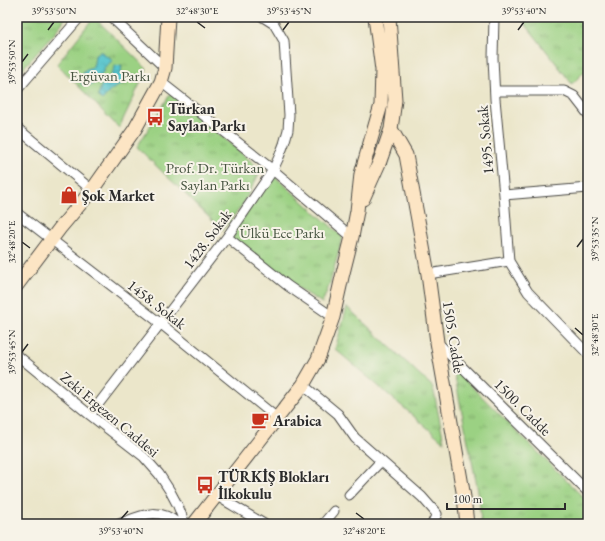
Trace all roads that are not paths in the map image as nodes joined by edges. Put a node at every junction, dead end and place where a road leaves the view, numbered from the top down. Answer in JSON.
{"nodes":[{"id":1,"x":80,"y":17,"type":"edge"},
{"id":2,"x":110,"y":17,"type":"edge"},
{"id":3,"x":168,"y":17,"type":"edge"},
{"id":4,"x":263,"y":17,"type":"edge"},
{"id":5,"x":375,"y":17,"type":"edge"},
{"id":6,"x":389,"y":17,"type":"edge"},
{"id":7,"x":494,"y":17,"type":"edge"},
{"id":8,"x":165,"y":68,"type":"junction"},
{"id":9,"x":161,"y":82,"type":"junction"},
{"id":10,"x":17,"y":90,"type":"edge"},
{"id":11,"x":495,"y":91,"type":"junction"},
{"id":12,"x":588,"y":114,"type":"edge"},
{"id":13,"x":374,"y":126,"type":"junction"},
{"id":14,"x":17,"y":128,"type":"edge"},
{"id":15,"x":391,"y":129,"type":"junction"},
{"id":16,"x":369,"y":143,"type":"junction"},
{"id":17,"x":385,"y":148,"type":"junction"},
{"id":18,"x":406,"y":155,"type":"junction"},
{"id":19,"x":273,"y":170,"type":"junction"},
{"id":20,"x":588,"y":188,"type":"edge"},
{"id":21,"x":92,"y":190,"type":"junction"},
{"id":22,"x":504,"y":195,"type":"junction"},
{"id":23,"x":357,"y":211,"type":"junction"},
{"id":24,"x":17,"y":213,"type":"edge"},
{"id":25,"x":227,"y":237,"type":"junction"},
{"id":26,"x":352,"y":237,"type":"junction"},
{"id":27,"x":51,"y":240,"type":"junction"},
{"id":28,"x":509,"y":261,"type":"junction"},
{"id":29,"x":428,"y":274,"type":"junction"},
{"id":30,"x":17,"y":285,"type":"edge"},
{"id":31,"x":333,"y":317,"type":"junction"},
{"id":32,"x":160,"y":323,"type":"junction"},
{"id":33,"x":437,"y":342,"type":"junction"},
{"id":34,"x":588,"y":354,"type":"edge"},
{"id":35,"x":17,"y":355,"type":"edge"},
{"id":36,"x":303,"y":384,"type":"junction"},
{"id":37,"x":90,"y":415,"type":"junction"},
{"id":38,"x":277,"y":418,"type":"junction"},
{"id":39,"x":381,"y":461,"type":"junction"},
{"id":40,"x":586,"y":487,"type":"edge"},
{"id":41,"x":349,"y":495,"type":"dead end"},
{"id":42,"x":217,"y":496,"type":"junction"},
{"id":43,"x":334,"y":511,"type":"dead end"},
{"id":44,"x":119,"y":524,"type":"edge"},
{"id":45,"x":179,"y":524,"type":"edge"},
{"id":46,"x":185,"y":524,"type":"edge"},
{"id":47,"x":194,"y":524,"type":"edge"},
{"id":48,"x":264,"y":524,"type":"edge"},
{"id":49,"x":323,"y":524,"type":"edge"},
{"id":50,"x":432,"y":524,"type":"edge"},
{"id":51,"x":467,"y":524,"type":"edge"}],
"edges":[{"from":1,"to":10,"type":"street"},
{"from":2,"to":8,"type":"street"},
{"from":3,"to":8,"type":"main road"},
{"from":4,"to":19,"type":"street","name":"1428. Sokak"},
{"from":5,"to":13,"type":"main road"},
{"from":6,"to":15,"type":"main road"},
{"from":7,"to":11,"type":"street","name":"1495. Sokak"},
{"from":8,"to":9,"type":"main road"},
{"from":9,"to":19,"type":"street"},
{"from":9,"to":21,"type":"main road"},
{"from":11,"to":12,"type":"street"},
{"from":11,"to":22,"type":"street","name":"1495. Sokak"},
{"from":13,"to":15,"type":"main road"},
{"from":13,"to":16,"type":"main road"},
{"from":14,"to":21,"type":"street"},
{"from":15,"to":17,"type":"main road"},
{"from":15,"to":18,"type":"main road","name":"1505. Cadde"},
{"from":16,"to":17,"type":"main road"},
{"from":16,"to":23,"type":"main road"},
{"from":17,"to":18,"type":"main road"},
{"from":17,"to":23,"type":"main road"},
{"from":18,"to":29,"type":"main road","name":"1505. Cadde"},
{"from":19,"to":25,"type":"street","name":"1428. Sokak"},
{"from":19,"to":26,"type":"street"},
{"from":20,"to":22,"type":"street"},
{"from":21,"to":27,"type":"main road"},
{"from":22,"to":28,"type":"street","name":"1495. Sokak"},
{"from":23,"to":26,"type":"main road"},
{"from":24,"to":27,"type":"street","name":"1458. Sokak"},
{"from":25,"to":31,"type":"street"},
{"from":25,"to":32,"type":"street","name":"1428. Sokak"},
{"from":26,"to":31,"type":"main road"},
{"from":27,"to":30,"type":"main road"},
{"from":27,"to":32,"type":"street","name":"1458. Sokak"},
{"from":28,"to":29,"type":"street"},
{"from":28,"to":34,"type":"street"},
{"from":29,"to":33,"type":"main road","name":"1505. Cadde"},
{"from":31,"to":36,"type":"main road"},
{"from":32,"to":37,"type":"street","name":"1428. Sokak"},
{"from":32,"to":38,"type":"street","name":"1458. Sokak"},
{"from":33,"to":40,"type":"street","name":"1500. Cadde"},
{"from":33,"to":51,"type":"main road","name":"1505. Cadde"},
{"from":35,"to":37,"type":"street","name":"Zeki Ergezen Caddesi"},
{"from":36,"to":38,"type":"main road"},
{"from":36,"to":39,"type":"street"},
{"from":37,"to":46,"type":"street","name":"Zeki Ergezen Caddesi"},
{"from":38,"to":42,"type":"main road"},
{"from":39,"to":41,"type":"street"},
{"from":39,"to":50,"type":"street"},
{"from":42,"to":47,"type":"main road"},
{"from":42,"to":48,"type":"street"},
{"from":43,"to":49,"type":"street"},
{"from":44,"to":45,"type":"street"}]}
